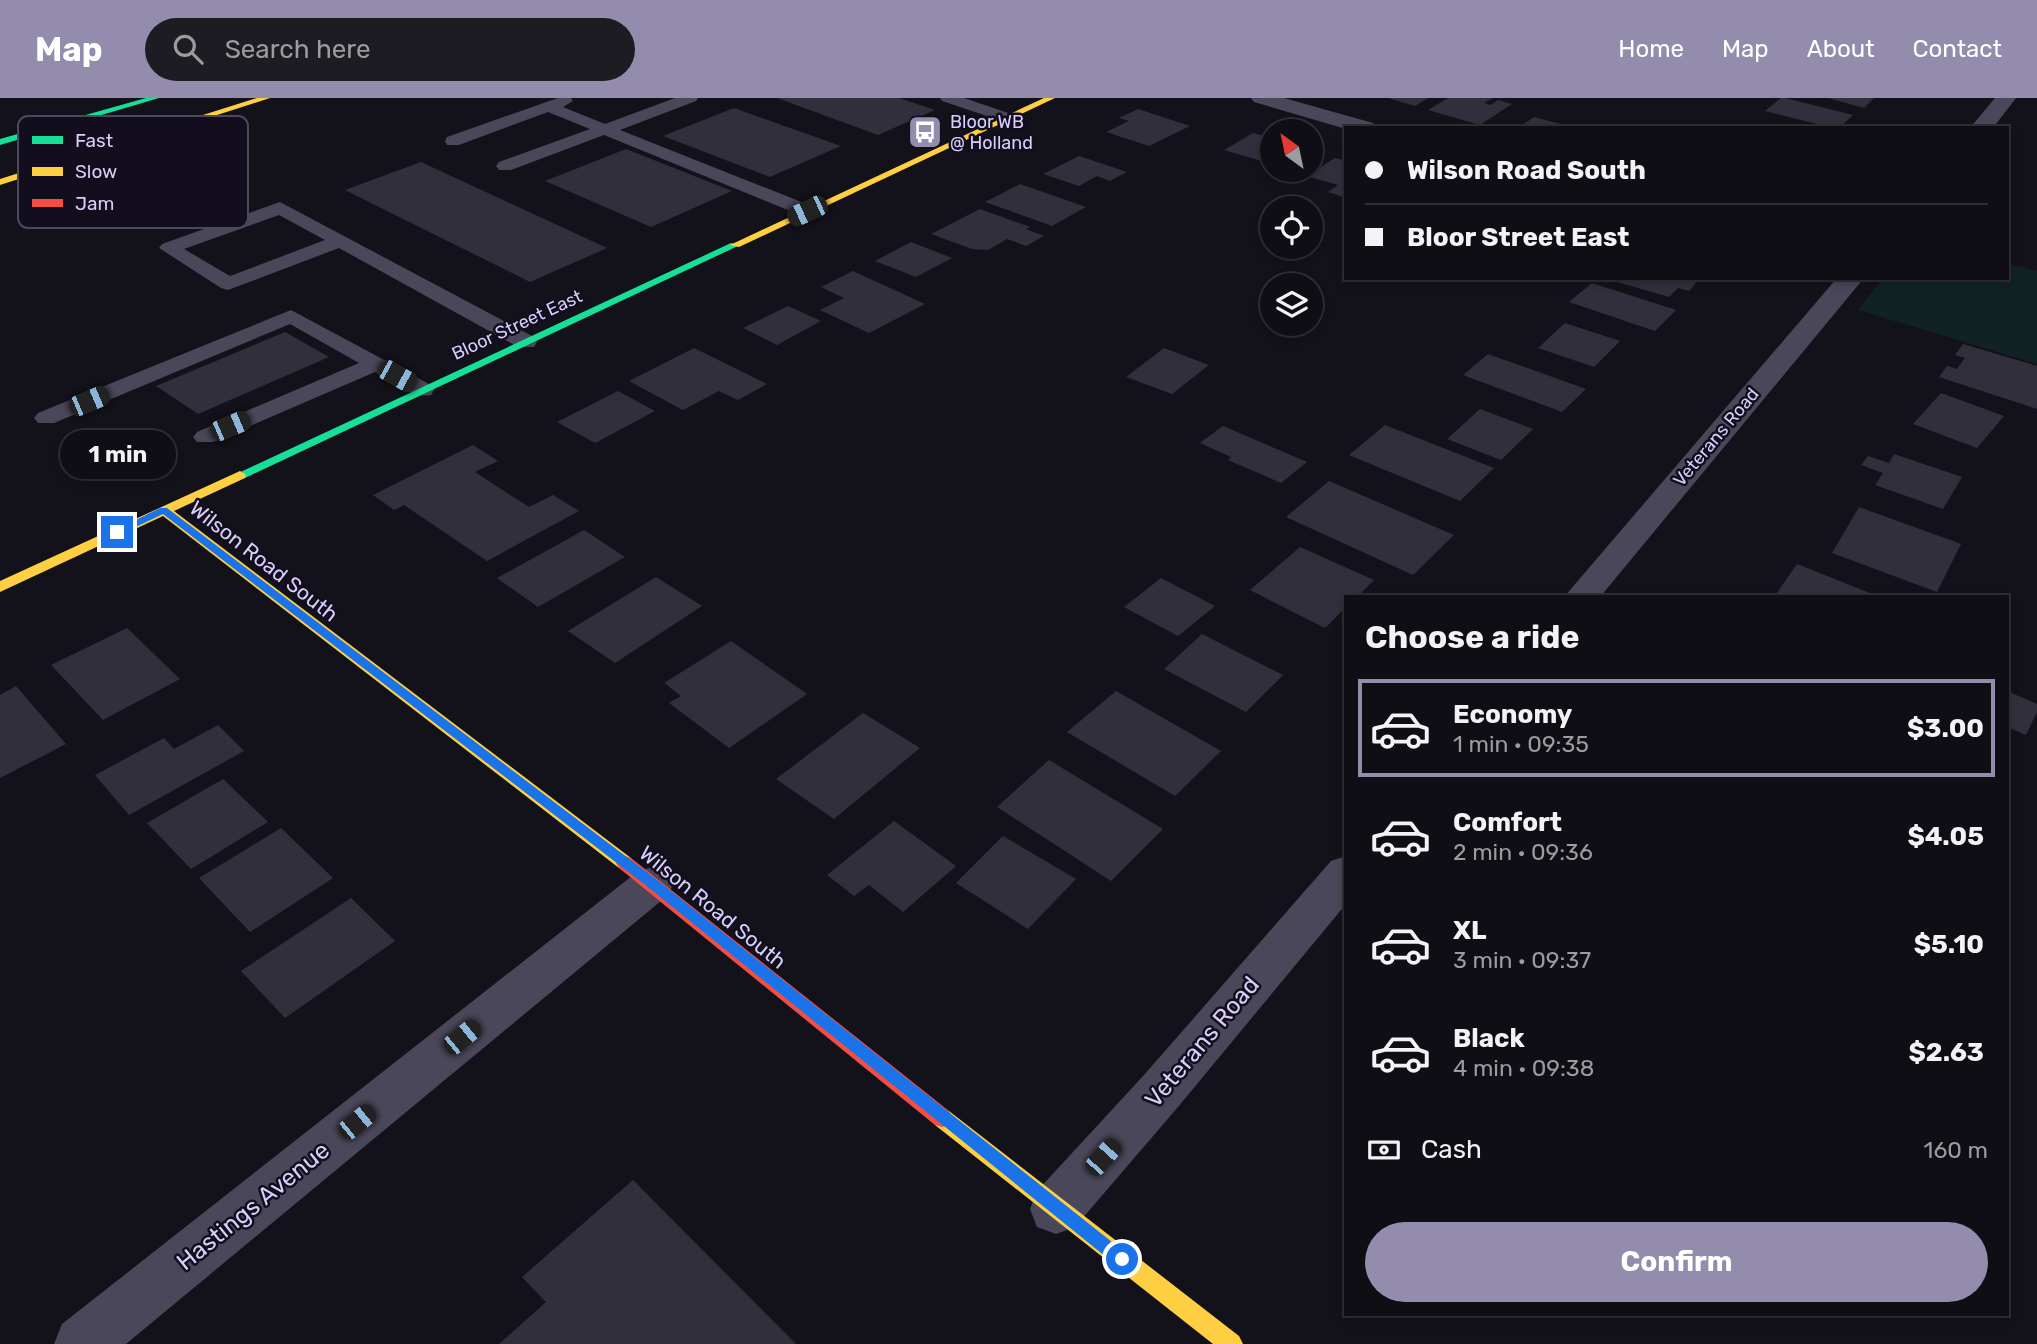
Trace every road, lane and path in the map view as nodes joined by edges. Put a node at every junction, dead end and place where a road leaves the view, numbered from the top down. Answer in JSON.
{"nodes":[{"id":1,"x":155,"y":98,"type":"edge"},
{"id":2,"x":266,"y":98,"type":"edge"},
{"id":3,"x":576,"y":98,"type":"edge"},
{"id":4,"x":690,"y":98,"type":"edge"},
{"id":5,"x":948,"y":98,"type":"edge"},
{"id":6,"x":1051,"y":98,"type":"edge"},
{"id":7,"x":1261,"y":98,"type":"edge"},
{"id":8,"x":2006,"y":98,"type":"edge"},
{"id":9,"x":549,"y":107,"type":"junction"},
{"id":10,"x":92,"y":116,"type":"edge"},
{"id":11,"x":209,"y":116,"type":"edge"},
{"id":12,"x":1008,"y":118,"type":"junction"},
{"id":13,"x":1358,"y":126,"type":"edge"},
{"id":14,"x":1983,"y":126,"type":"edge"},
{"id":15,"x":605,"y":130,"type":"junction"},
{"id":16,"x":18,"y":137,"type":"edge"},
{"id":17,"x":453,"y":141,"type":"dead end"},
{"id":18,"x":0,"y":142,"type":"edge"},
{"id":19,"x":505,"y":166,"type":"dead end"},
{"id":20,"x":18,"y":176,"type":"edge"},
{"id":21,"x":0,"y":182,"type":"edge"},
{"id":22,"x":807,"y":211,"type":"junction"},
{"id":23,"x":248,"y":219,"type":"edge"},
{"id":24,"x":224,"y":228,"type":"edge"},
{"id":25,"x":339,"y":241,"type":"junction"},
{"id":26,"x":1850,"y":280,"type":"edge"},
{"id":27,"x":526,"y":342,"type":"junction"},
{"id":28,"x":376,"y":364,"type":"junction"},
{"id":29,"x":423,"y":390,"type":"junction"},
{"id":30,"x":46,"y":418,"type":"dead end"},
{"id":31,"x":205,"y":437,"type":"dead end"},
{"id":32,"x":164,"y":510,"type":"junction"},
{"id":33,"x":0,"y":587,"type":"edge"},
{"id":34,"x":1583,"y":595,"type":"edge"},
{"id":35,"x":1344,"y":875,"type":"edge"},
{"id":36,"x":652,"y":884,"type":"junction"},
{"id":37,"x":1056,"y":1209,"type":"junction"},
{"id":38,"x":82,"y":1344,"type":"edge"},
{"id":39,"x":1231,"y":1344,"type":"edge"}],
"edges":[{"from":1,"to":10,"type":"main road"},
{"from":2,"to":11,"type":"main road"},
{"from":3,"to":9,"type":"lane"},
{"from":4,"to":15,"type":"lane"},
{"from":5,"to":12,"type":"lane"},
{"from":6,"to":12,"type":"main road","name":"Bloor Street East"},
{"from":7,"to":13,"type":"street"},
{"from":8,"to":14,"type":"street"},
{"from":9,"to":15,"type":"lane"},
{"from":9,"to":17,"type":"lane"},
{"from":12,"to":22,"type":"main road","name":"Bloor Street East"},
{"from":15,"to":19,"type":"lane"},
{"from":15,"to":22,"type":"lane"},
{"from":16,"to":18,"type":"main road"},
{"from":20,"to":21,"type":"main road"},
{"from":22,"to":27,"type":"main road","name":"Bloor Street East"},
{"from":23,"to":25,"type":"lane"},
{"from":24,"to":25,"type":"lane"},
{"from":25,"to":27,"type":"lane"},
{"from":26,"to":34,"type":"street","name":"Veterans Road"},
{"from":27,"to":29,"type":"main road","name":"Bloor Street East"},
{"from":28,"to":29,"type":"lane"},
{"from":28,"to":30,"type":"lane"},
{"from":28,"to":31,"type":"lane"},
{"from":29,"to":32,"type":"main road","name":"Bloor Street East"},
{"from":32,"to":33,"type":"main road","name":"Bloor Street East"},
{"from":32,"to":36,"type":"main road","name":"Wilson Road South"},
{"from":35,"to":37,"type":"street","name":"Veterans Road"},
{"from":36,"to":37,"type":"main road","name":"Wilson Road South"},
{"from":36,"to":38,"type":"street","name":"Hastings Avenue"},
{"from":37,"to":39,"type":"main road","name":"Wilson Road South"}]}
